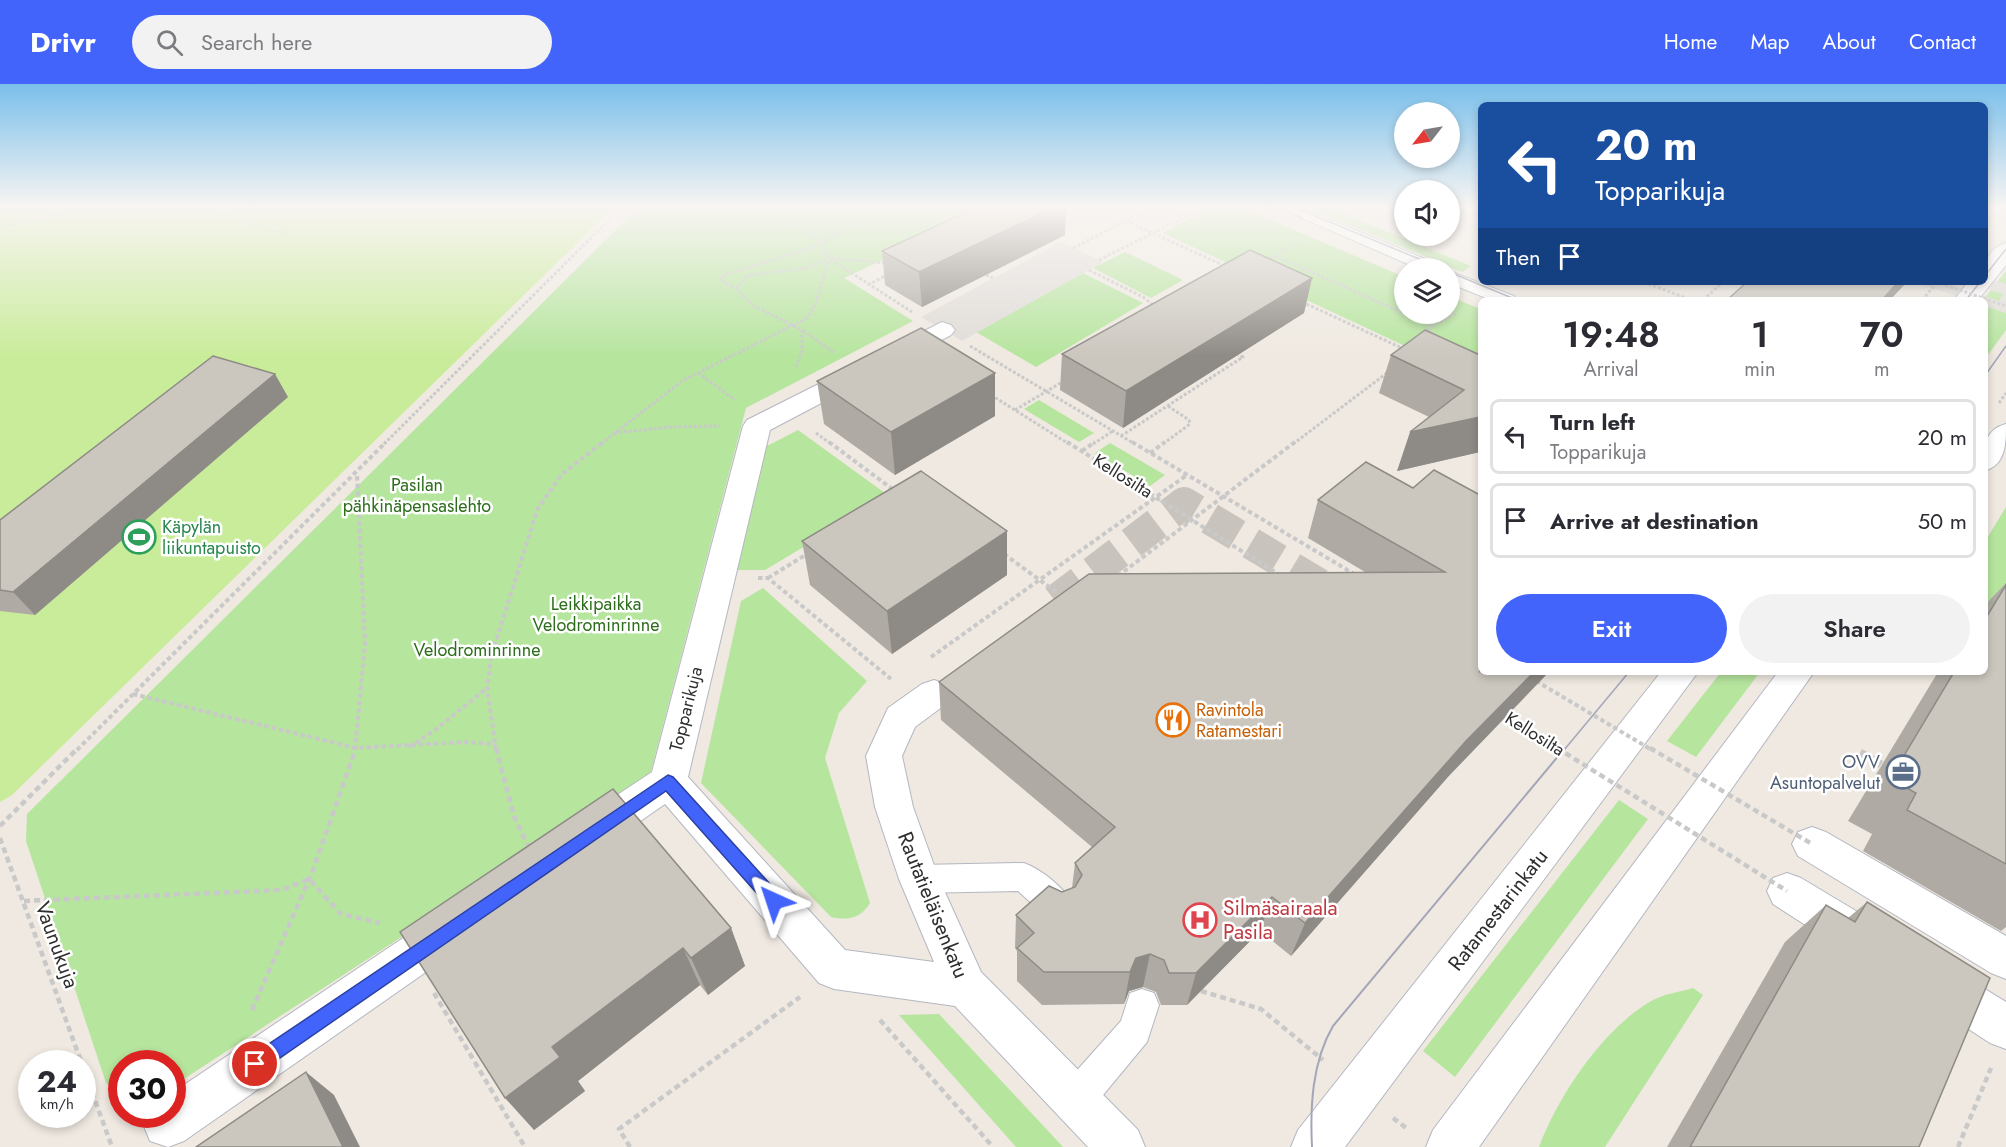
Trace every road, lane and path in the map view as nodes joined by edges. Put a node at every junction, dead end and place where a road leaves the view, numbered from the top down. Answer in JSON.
{"nodes":[{"id":1,"x":572,"y":258,"type":"edge"},
{"id":2,"x":778,"y":258,"type":"edge"},
{"id":3,"x":829,"y":258,"type":"junction"},
{"id":4,"x":1104,"y":258,"type":"edge"},
{"id":5,"x":1205,"y":258,"type":"edge"},
{"id":6,"x":1271,"y":258,"type":"edge"},
{"id":7,"x":1281,"y":258,"type":"edge"},
{"id":8,"x":2000,"y":258,"type":"edge"},
{"id":9,"x":1099,"y":260,"type":"dead end"},
{"id":10,"x":897,"y":264,"type":"edge"},
{"id":11,"x":1259,"y":265,"type":"edge"},
{"id":12,"x":744,"y":268,"type":"junction"},
{"id":13,"x":1089,"y":270,"type":"dead end"},
{"id":14,"x":1233,"y":270,"type":"edge"},
{"id":15,"x":1988,"y":272,"type":"edge"},
{"id":16,"x":986,"y":274,"type":"edge"},
{"id":17,"x":749,"y":275,"type":"junction"},
{"id":18,"x":888,"y":275,"type":"edge"},
{"id":19,"x":993,"y":278,"type":"edge"},
{"id":20,"x":1460,"y":281,"type":"edge"},
{"id":21,"x":868,"y":285,"type":"junction"},
{"id":22,"x":1652,"y":285,"type":"edge"},
{"id":23,"x":1720,"y":285,"type":"edge"},
{"id":24,"x":1934,"y":285,"type":"edge"},
{"id":25,"x":1946,"y":285,"type":"edge"},
{"id":26,"x":1978,"y":285,"type":"edge"},
{"id":27,"x":736,"y":289,"type":"junction"},
{"id":28,"x":1500,"y":297,"type":"edge"},
{"id":29,"x":1683,"y":297,"type":"edge"},
{"id":30,"x":1706,"y":297,"type":"edge"},
{"id":31,"x":1924,"y":297,"type":"edge"},
{"id":32,"x":1968,"y":297,"type":"edge"},
{"id":33,"x":1980,"y":297,"type":"edge"},
{"id":34,"x":1295,"y":299,"type":"edge"},
{"id":35,"x":1988,"y":300,"type":"edge"},
{"id":36,"x":2006,"y":306,"type":"edge"},
{"id":37,"x":1159,"y":309,"type":"edge"},
{"id":38,"x":1436,"y":324,"type":"edge"},
{"id":39,"x":795,"y":325,"type":"junction"},
{"id":40,"x":1432,"y":326,"type":"junction"},
{"id":41,"x":942,"y":329,"type":"junction"},
{"id":42,"x":1424,"y":334,"type":"edge"},
{"id":43,"x":1407,"y":351,"type":"edge"},
{"id":44,"x":1239,"y":355,"type":"edge"},
{"id":45,"x":697,"y":372,"type":"junction"},
{"id":46,"x":1389,"y":372,"type":"dead end"},
{"id":47,"x":1067,"y":380,"type":"edge"},
{"id":48,"x":1046,"y":392,"type":"junction"},
{"id":49,"x":987,"y":393,"type":"edge"},
{"id":50,"x":1167,"y":406,"type":"junction"},
{"id":51,"x":793,"y":407,"type":"junction"},
{"id":52,"x":1015,"y":410,"type":"junction"},
{"id":53,"x":761,"y":424,"type":"junction"},
{"id":54,"x":1113,"y":431,"type":"junction"},
{"id":55,"x":815,"y":433,"type":"edge"},
{"id":56,"x":2006,"y":433,"type":"edge"},
{"id":57,"x":613,"y":434,"type":"junction"},
{"id":58,"x":1121,"y":436,"type":"junction"},
{"id":59,"x":1082,"y":451,"type":"junction"},
{"id":60,"x":1150,"y":453,"type":"junction"},
{"id":61,"x":1988,"y":457,"type":"edge"},
{"id":62,"x":357,"y":473,"type":"junction"},
{"id":63,"x":1187,"y":475,"type":"junction"},
{"id":64,"x":902,"y":496,"type":"edge"},
{"id":65,"x":1156,"y":497,"type":"junction"},
{"id":66,"x":1225,"y":497,"type":"junction"},
{"id":67,"x":1194,"y":520,"type":"junction"},
{"id":68,"x":816,"y":548,"type":"edge"},
{"id":69,"x":1000,"y":552,"type":"edge"},
{"id":70,"x":1357,"y":576,"type":"edge"},
{"id":71,"x":768,"y":578,"type":"junction"},
{"id":72,"x":718,"y":579,"type":"junction"},
{"id":73,"x":1040,"y":580,"type":"junction"},
{"id":74,"x":1112,"y":580,"type":"edge"},
{"id":75,"x":1290,"y":581,"type":"edge"},
{"id":76,"x":1067,"y":600,"type":"edge"},
{"id":77,"x":1680,"y":675,"type":"edge"},
{"id":78,"x":1795,"y":675,"type":"edge"},
{"id":79,"x":929,"y":678,"type":"joint"},
{"id":80,"x":1531,"y":678,"type":"edge"},
{"id":81,"x":895,"y":683,"type":"dead end"},
{"id":82,"x":487,"y":688,"type":"junction"},
{"id":83,"x":133,"y":694,"type":"junction"},
{"id":84,"x":1493,"y":708,"type":"edge"},
{"id":85,"x":495,"y":744,"type":"junction"},
{"id":86,"x":407,"y":747,"type":"junction"},
{"id":87,"x":356,"y":748,"type":"junction"},
{"id":88,"x":1860,"y":753,"type":"dead end"},
{"id":89,"x":1881,"y":764,"type":"dead end"},
{"id":90,"x":668,"y":781,"type":"junction"},
{"id":91,"x":0,"y":826,"type":"edge"},
{"id":92,"x":0,"y":838,"type":"edge"},
{"id":93,"x":1812,"y":844,"type":"joint"},
{"id":94,"x":539,"y":869,"type":"joint"},
{"id":95,"x":309,"y":879,"type":"junction"},
{"id":96,"x":919,"y":879,"type":"junction"},
{"id":97,"x":1787,"y":891,"type":"joint"},
{"id":98,"x":24,"y":901,"type":"junction"},
{"id":99,"x":1060,"y":909,"type":"edge"},
{"id":100,"x":467,"y":919,"type":"joint"},
{"id":101,"x":412,"y":956,"type":"junction"},
{"id":102,"x":2006,"y":959,"type":"edge"},
{"id":103,"x":834,"y":969,"type":"junction"},
{"id":104,"x":966,"y":987,"type":"junction"},
{"id":105,"x":1201,"y":991,"type":"edge"},
{"id":106,"x":1142,"y":1005,"type":"edge"},
{"id":107,"x":1262,"y":1009,"type":"dead end"},
{"id":108,"x":2000,"y":1043,"type":"edge"},
{"id":109,"x":237,"y":1076,"type":"junction"},
{"id":110,"x":1076,"y":1099,"type":"junction"},
{"id":111,"x":186,"y":1111,"type":"edge"},
{"id":112,"x":112,"y":1147,"type":"edge"},
{"id":113,"x":525,"y":1147,"type":"edge"},
{"id":114,"x":630,"y":1147,"type":"edge"},
{"id":115,"x":993,"y":1147,"type":"edge"},
{"id":116,"x":1121,"y":1147,"type":"edge"},
{"id":117,"x":1315,"y":1147,"type":"edge"},
{"id":118,"x":1450,"y":1147,"type":"edge"},
{"id":119,"x":1958,"y":1147,"type":"edge"}],
"edges":[{"from":1,"to":62,"type":"path"},
{"from":2,"to":12,"type":"path"},
{"from":3,"to":10,"type":"path"},
{"from":3,"to":17,"type":"path"},
{"from":3,"to":21,"type":"path","name":"Kellosilta"},
{"from":3,"to":39,"type":"path"},
{"from":4,"to":9,"type":"path"},
{"from":5,"to":14,"type":"path"},
{"from":6,"to":11,"type":"path"},
{"from":7,"to":40,"type":"path"},
{"from":8,"to":15,"type":"street"},
{"from":12,"to":17,"type":"path"},
{"from":12,"to":27,"type":"path"},
{"from":13,"to":37,"type":"path"},
{"from":16,"to":19,"type":"path"},
{"from":17,"to":27,"type":"path"},
{"from":18,"to":21,"type":"path"},
{"from":20,"to":28,"type":"lane"},
{"from":21,"to":41,"type":"path","name":"Kellosilta"},
{"from":22,"to":29,"type":"path"},
{"from":23,"to":30,"type":"path"},
{"from":24,"to":31,"type":"path"},
{"from":25,"to":33,"type":"path","bridge":true},
{"from":26,"to":32,"type":"street"},
{"from":27,"to":39,"type":"path"},
{"from":34,"to":43,"type":"path"},
{"from":35,"to":36,"type":"path","bridge":true},
{"from":38,"to":40,"type":"path"},
{"from":39,"to":45,"type":"path"},
{"from":39,"to":51,"type":"path"},
{"from":40,"to":42,"type":"path"},
{"from":41,"to":48,"type":"path","name":"Kellosilta"},
{"from":41,"to":51,"type":"street"},
{"from":44,"to":50,"type":"path"},
{"from":45,"to":53,"type":"path"},
{"from":45,"to":57,"type":"path"},
{"from":46,"to":66,"type":"path"},
{"from":47,"to":48,"type":"path"},
{"from":48,"to":52,"type":"path"},
{"from":48,"to":54,"type":"path","name":"Kellosilta"},
{"from":49,"to":52,"type":"path","name":"Kellosilta"},
{"from":50,"to":58,"type":"path"},
{"from":50,"to":60,"type":"path"},
{"from":51,"to":53,"type":"street"},
{"from":52,"to":59,"type":"path","name":"Kellosilta"},
{"from":53,"to":57,"type":"path"},
{"from":53,"to":72,"type":"street","name":"Topparikuja"},
{"from":54,"to":58,"type":"path","name":"Kellosilta"},
{"from":54,"to":59,"type":"path"},
{"from":55,"to":64,"type":"path"},
{"from":56,"to":61,"type":"street"},
{"from":57,"to":82,"type":"path"},
{"from":58,"to":60,"type":"path","name":"Kellosilta"},
{"from":59,"to":65,"type":"path","name":"Kellosilta"},
{"from":60,"to":63,"type":"path","name":"Kellosilta"},
{"from":62,"to":83,"type":"path"},
{"from":62,"to":87,"type":"path"},
{"from":63,"to":65,"type":"path"},
{"from":63,"to":66,"type":"path","name":"Kellosilta"},
{"from":65,"to":67,"type":"path","name":"Kellosilta"},
{"from":65,"to":73,"type":"path"},
{"from":66,"to":67,"type":"path"},
{"from":66,"to":70,"type":"path","name":"Kellosilta"},
{"from":67,"to":74,"type":"path"},
{"from":67,"to":75,"type":"path","name":"Kellosilta"},
{"from":68,"to":71,"type":"path"},
{"from":69,"to":73,"type":"path"},
{"from":71,"to":72,"type":"path"},
{"from":71,"to":81,"type":"path"},
{"from":72,"to":90,"type":"street","name":"Topparikuja"},
{"from":73,"to":76,"type":"path"},
{"from":73,"to":79,"type":"path"},
{"from":77,"to":117,"type":"street","name":"Ratamestarinkatu"},
{"from":78,"to":118,"type":"street"},
{"from":79,"to":96,"type":"street","name":"Rautatieläisenkatu"},
{"from":80,"to":93,"type":"path","bridge":true},
{"from":82,"to":85,"type":"path"},
{"from":82,"to":86,"type":"path"},
{"from":83,"to":87,"type":"path"},
{"from":83,"to":91,"type":"path"},
{"from":84,"to":97,"type":"path","name":"Kellosilta","bridge":true},
{"from":85,"to":86,"type":"path"},
{"from":85,"to":94,"type":"path"},
{"from":86,"to":87,"type":"path"},
{"from":87,"to":95,"type":"path"},
{"from":88,"to":89,"type":"path"},
{"from":90,"to":94,"type":"street"},
{"from":90,"to":103,"type":"street"},
{"from":92,"to":98,"type":"path","name":"Vaunukuja"},
{"from":93,"to":102,"type":"street"},
{"from":95,"to":98,"type":"path"},
{"from":95,"to":100,"type":"path"},
{"from":95,"to":109,"type":"path"},
{"from":96,"to":99,"type":"lane"},
{"from":96,"to":104,"type":"street","name":"Rautatieläisenkatu"},
{"from":97,"to":108,"type":"street"},
{"from":98,"to":112,"type":"path","name":"Vaunukuja"},
{"from":100,"to":101,"type":"street"},
{"from":101,"to":109,"type":"street"},
{"from":101,"to":113,"type":"path"},
{"from":103,"to":104,"type":"street"},
{"from":103,"to":114,"type":"path"},
{"from":103,"to":115,"type":"path"},
{"from":104,"to":110,"type":"street","name":"Rautatieläisenkatu"},
{"from":105,"to":107,"type":"path"},
{"from":106,"to":110,"type":"lane"},
{"from":108,"to":119,"type":"path"},
{"from":109,"to":111,"type":"street"},
{"from":110,"to":116,"type":"street","name":"Rautatieläisenkatu"}]}
